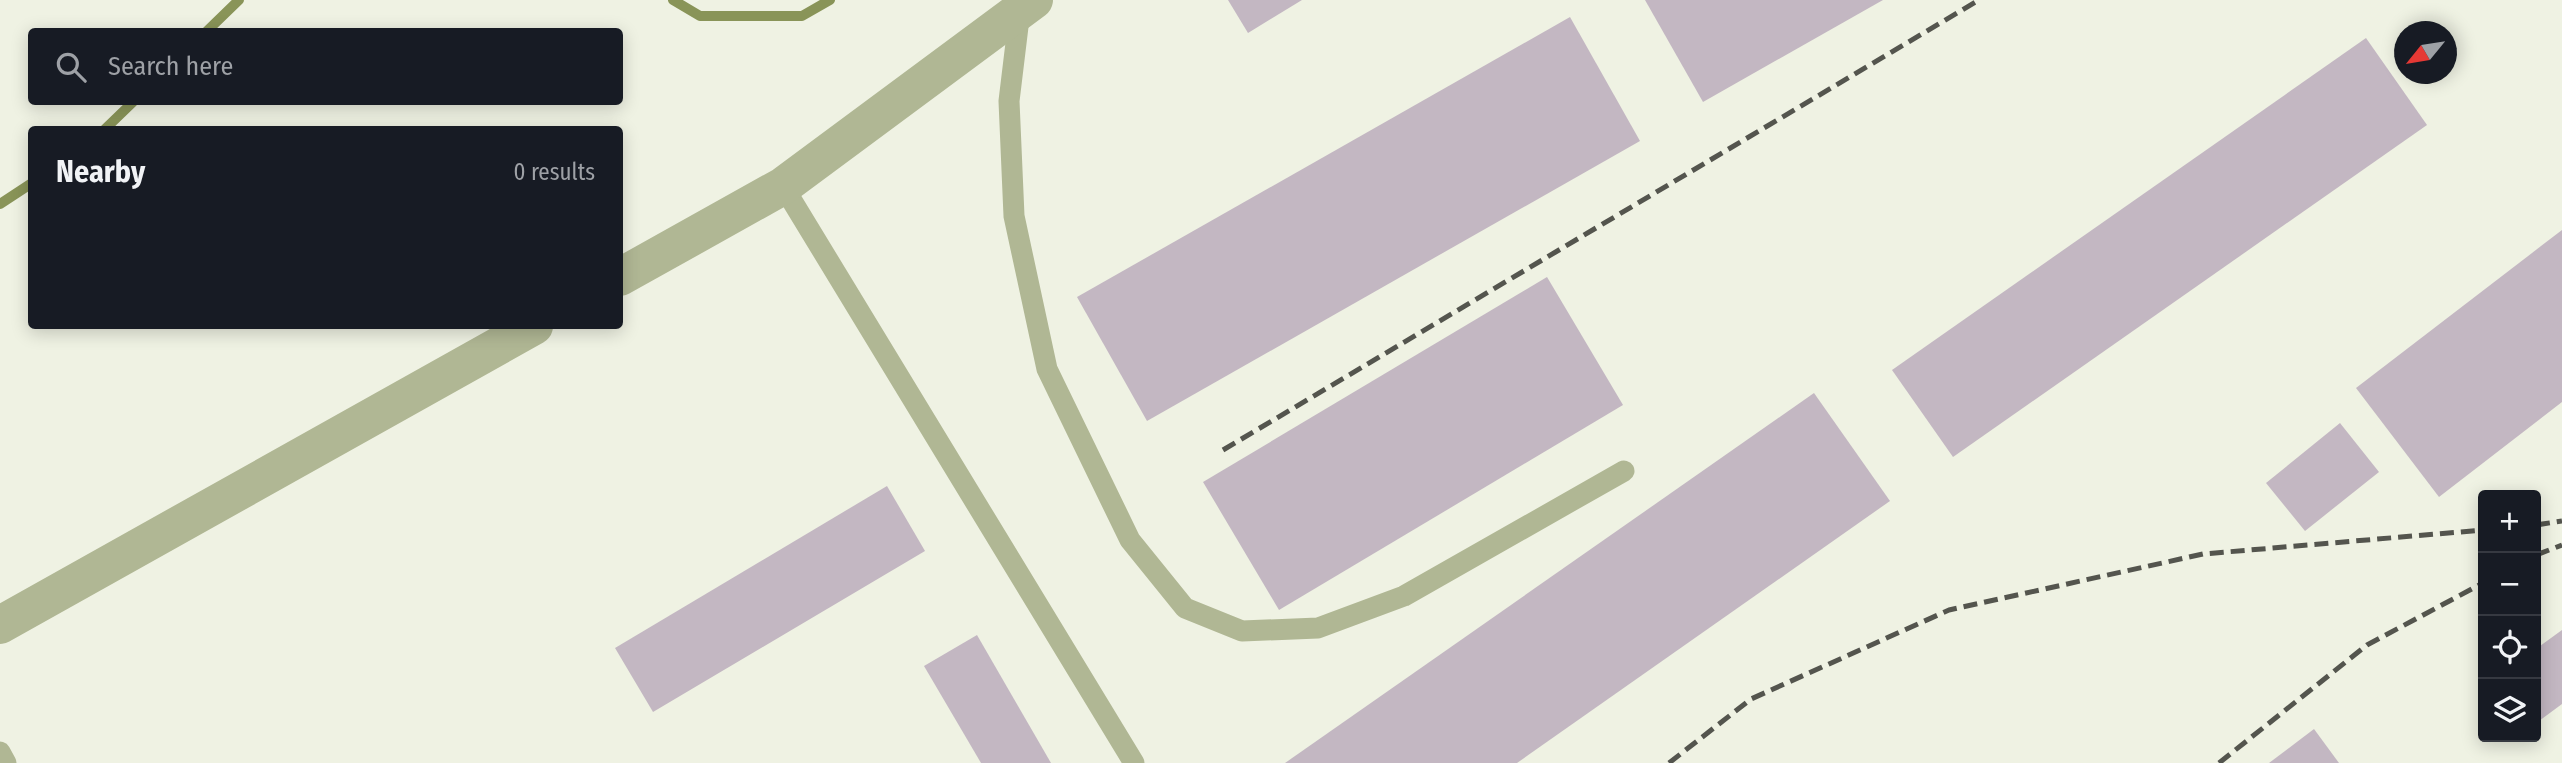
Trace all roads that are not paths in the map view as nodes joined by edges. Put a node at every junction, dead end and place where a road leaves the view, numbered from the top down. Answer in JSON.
{"nodes":[{"id":1,"x":1027,"y":5,"type":"edge"},
{"id":2,"x":783,"y":186,"type":"junction"},
{"id":3,"x":623,"y":275,"type":"edge"},
{"id":4,"x":529,"y":329,"type":"edge"},
{"id":5,"x":1624,"y":471,"type":"dead end"},
{"id":6,"x":0,"y":625,"type":"edge"},
{"id":7,"x":0,"y":752,"type":"edge"},
{"id":8,"x":6,"y":763,"type":"edge"},
{"id":9,"x":1133,"y":763,"type":"edge"}],
"edges":[{"from":1,"to":2,"type":"street"},
{"from":1,"to":5,"type":"lane"},
{"from":2,"to":3,"type":"street"},
{"from":2,"to":9,"type":"lane"},
{"from":4,"to":6,"type":"street"},
{"from":7,"to":8,"type":"lane"}]}
